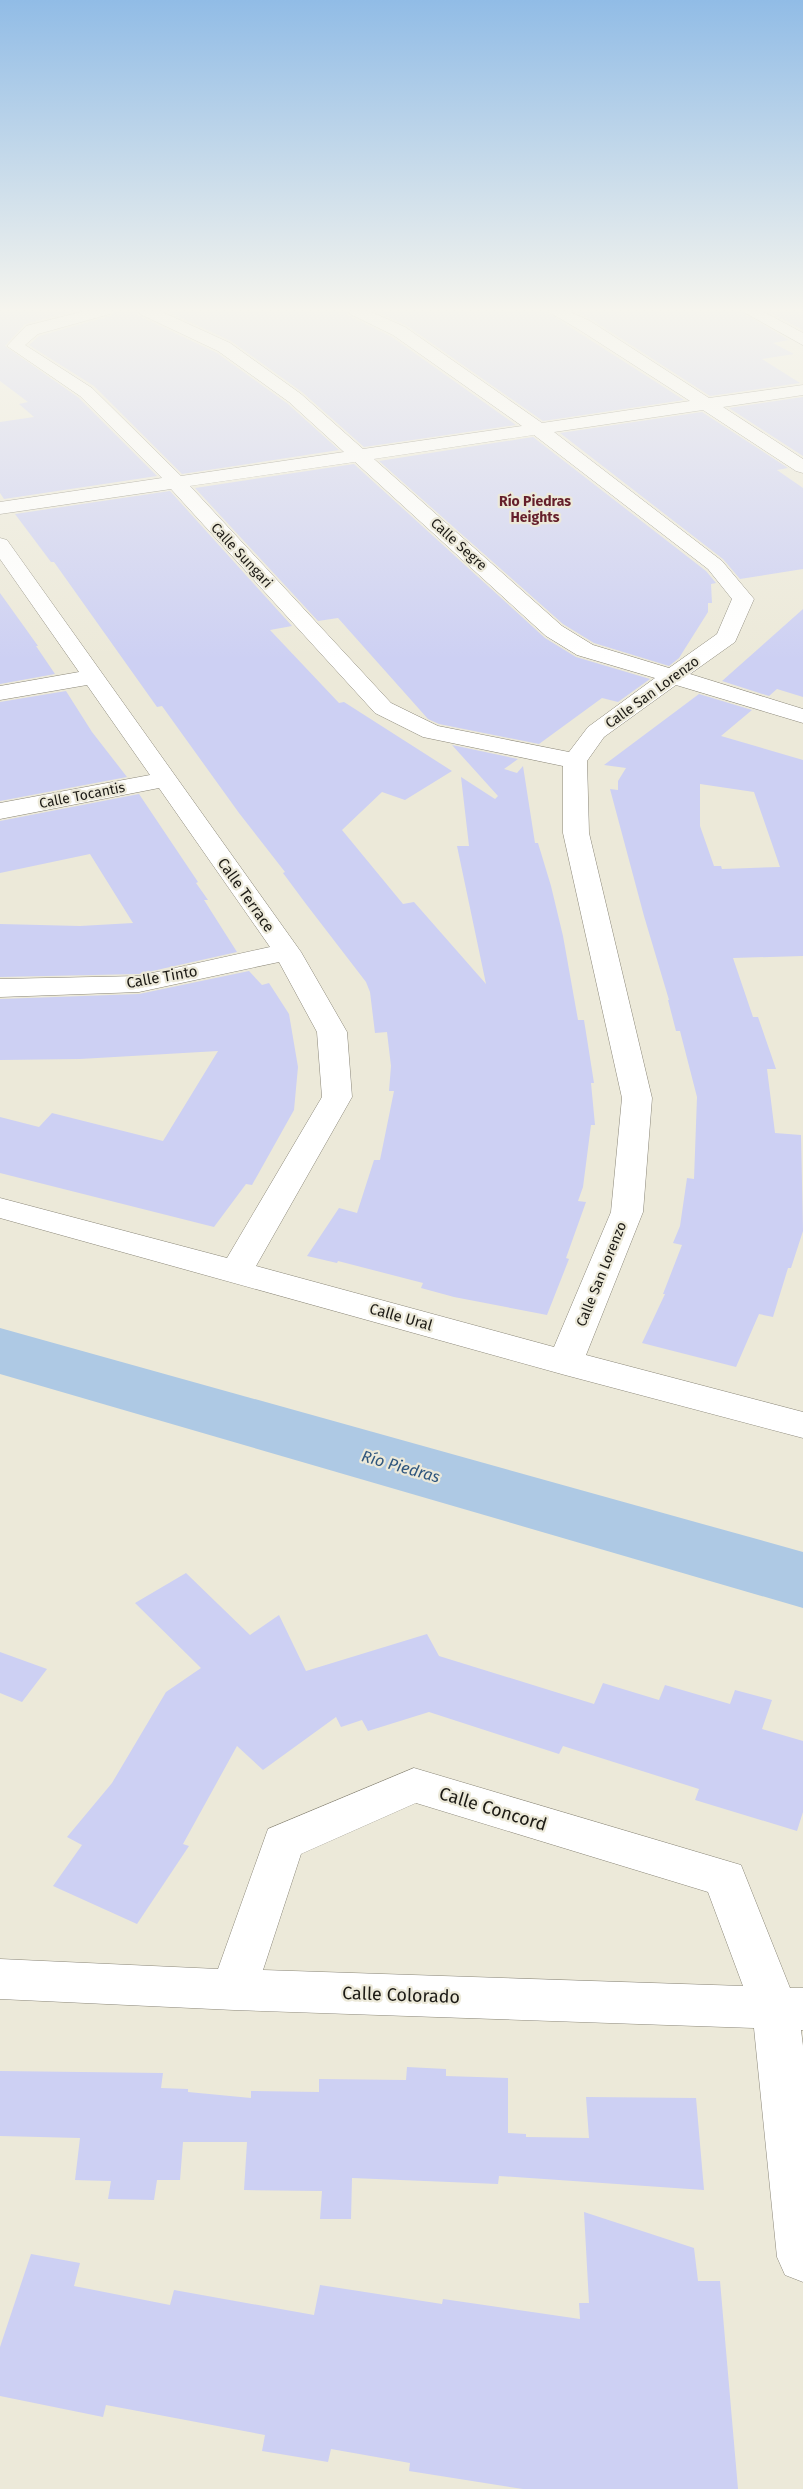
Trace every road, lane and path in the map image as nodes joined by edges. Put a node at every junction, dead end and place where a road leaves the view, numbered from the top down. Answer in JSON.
{"nodes":[{"id":1,"x":121,"y":427,"type":"edge"},
{"id":2,"x":329,"y":427,"type":"edge"},
{"id":3,"x":543,"y":427,"type":"edge"},
{"id":4,"x":740,"y":427,"type":"edge"},
{"id":5,"x":537,"y":428,"type":"junction"},
{"id":6,"x":361,"y":455,"type":"junction"},
{"id":7,"x":803,"y":467,"type":"edge"},
{"id":8,"x":176,"y":482,"type":"junction"},
{"id":9,"x":0,"y":508,"type":"edge"},
{"id":10,"x":0,"y":544,"type":"edge"},
{"id":11,"x":92,"y":677,"type":"junction"},
{"id":12,"x":672,"y":678,"type":"junction"},
{"id":13,"x":0,"y":693,"type":"edge"},
{"id":14,"x":803,"y":716,"type":"edge"},
{"id":15,"x":575,"y":761,"type":"junction"},
{"id":16,"x":164,"y":780,"type":"junction"},
{"id":17,"x":0,"y":811,"type":"edge"},
{"id":18,"x":287,"y":952,"type":"junction"},
{"id":19,"x":0,"y":988,"type":"edge"},
{"id":20,"x":0,"y":1208,"type":"edge"},
{"id":21,"x":237,"y":1270,"type":"junction"},
{"id":22,"x":565,"y":1363,"type":"junction"},
{"id":23,"x":803,"y":1425,"type":"edge"},
{"id":24,"x":0,"y":1979,"type":"edge"},
{"id":25,"x":234,"y":1990,"type":"junction"},
{"id":26,"x":789,"y":2008,"type":"edge"},
{"id":27,"x":803,"y":2257,"type":"edge"}],
"edges":[{"from":1,"to":8,"type":"street","name":"Calle Sungari"},
{"from":2,"to":6,"type":"street","name":"Calle Segre"},
{"from":3,"to":5,"type":"street"},
{"from":4,"to":7,"type":"street"},
{"from":5,"to":6,"type":"street"},
{"from":5,"to":12,"type":"street","name":"Calle San Lorenzo"},
{"from":6,"to":8,"type":"street"},
{"from":6,"to":12,"type":"street","name":"Calle Segre"},
{"from":8,"to":9,"type":"street"},
{"from":8,"to":15,"type":"street","name":"Calle Sungari"},
{"from":10,"to":11,"type":"street","name":"Calle Terrace"},
{"from":11,"to":13,"type":"street"},
{"from":11,"to":16,"type":"street","name":"Calle Terrace"},
{"from":12,"to":14,"type":"street","name":"Calle Segre"},
{"from":12,"to":15,"type":"street","name":"Calle San Lorenzo"},
{"from":15,"to":22,"type":"street","name":"Calle San Lorenzo"},
{"from":16,"to":17,"type":"street","name":"Calle Tocantis"},
{"from":16,"to":18,"type":"street","name":"Calle Terrace"},
{"from":18,"to":19,"type":"street","name":"Calle Tinto"},
{"from":18,"to":21,"type":"street","name":"Calle Terrace"},
{"from":20,"to":21,"type":"street","name":"Calle Ural"},
{"from":21,"to":22,"type":"street","name":"Calle Ural"},
{"from":22,"to":23,"type":"street","name":"Calle Ural"},
{"from":24,"to":25,"type":"street","name":"Calle Colorado"},
{"from":25,"to":26,"type":"street","name":"Calle Colorado"},
{"from":25,"to":26,"type":"street","name":"Calle Concord"},
{"from":26,"to":27,"type":"street"}]}
